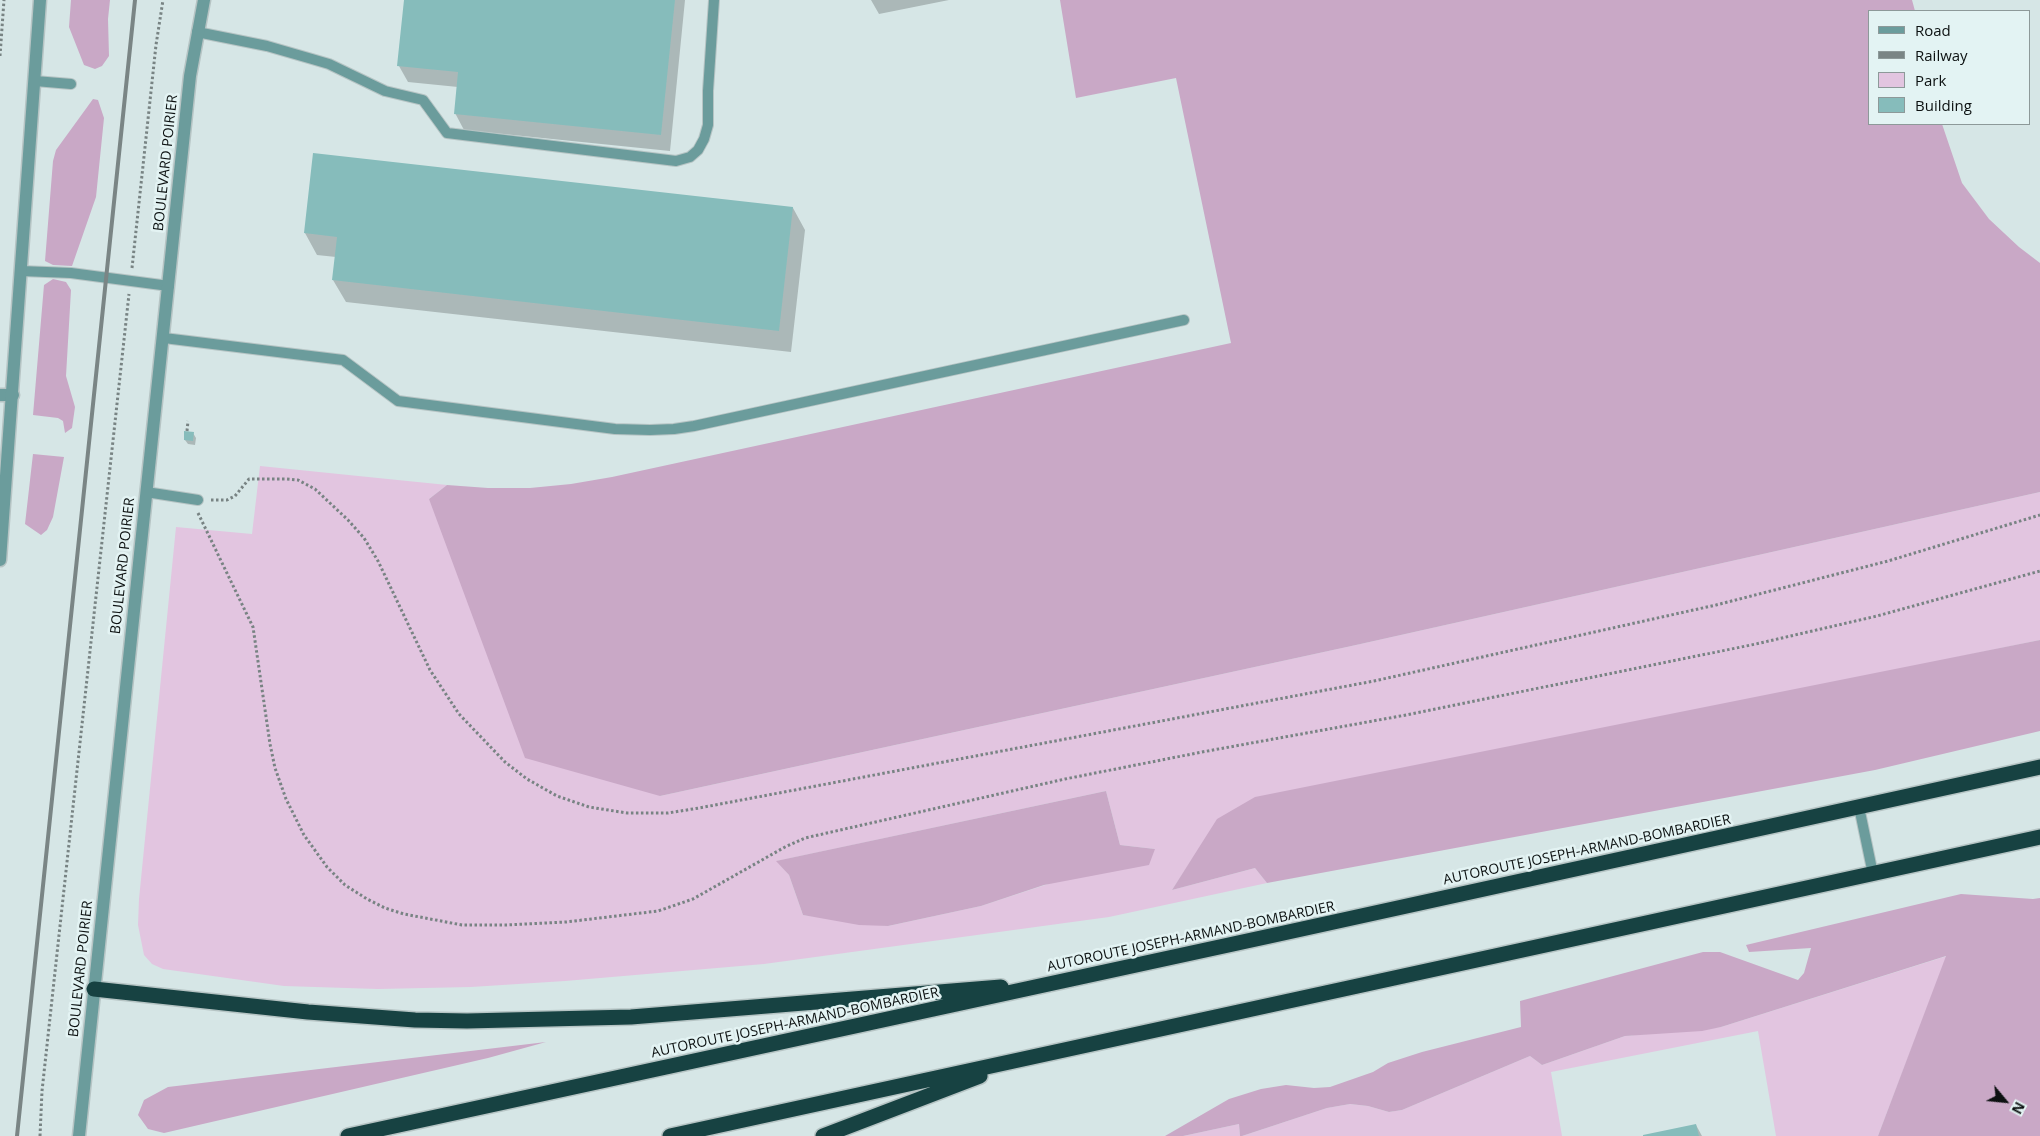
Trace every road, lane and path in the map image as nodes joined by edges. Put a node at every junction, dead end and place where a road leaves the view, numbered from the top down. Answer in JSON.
{"nodes":[{"id":1,"x":4,"y":0,"type":"edge"},
{"id":2,"x":40,"y":0,"type":"edge"},
{"id":3,"x":163,"y":0,"type":"edge"},
{"id":4,"x":204,"y":0,"type":"edge"},
{"id":5,"x":714,"y":0,"type":"edge"},
{"id":6,"x":197,"y":32,"type":"junction"},
{"id":7,"x":0,"y":56,"type":"edge"},
{"id":8,"x":34,"y":81,"type":"junction"},
{"id":9,"x":71,"y":84,"type":"dead end"},
{"id":10,"x":21,"y":271,"type":"junction"},
{"id":11,"x":130,"y":280,"type":"junction"},
{"id":12,"x":169,"y":286,"type":"junction"},
{"id":13,"x":1184,"y":320,"type":"dead end"},
{"id":14,"x":164,"y":338,"type":"junction"},
{"id":15,"x":6,"y":395,"type":"edge"},
{"id":16,"x":188,"y":421,"type":"dead end"},
{"id":17,"x":187,"y":431,"type":"dead end"},
{"id":18,"x":146,"y":492,"type":"junction"},
{"id":19,"x":198,"y":500,"type":"junction"},
{"id":20,"x":2040,"y":515,"type":"edge"},
{"id":21,"x":0,"y":560,"type":"edge"},
{"id":22,"x":2040,"y":571,"type":"edge"},
{"id":23,"x":2040,"y":767,"type":"edge"},
{"id":24,"x":1859,"y":807,"type":"junction"},
{"id":25,"x":2040,"y":837,"type":"edge"},
{"id":26,"x":1873,"y":874,"type":"junction"},
{"id":27,"x":1057,"y":983,"type":"junction"},
{"id":28,"x":94,"y":989,"type":"junction"},
{"id":29,"x":1022,"y":1059,"type":"junction"},
{"id":30,"x":40,"y":1136,"type":"edge"},
{"id":31,"x":79,"y":1136,"type":"edge"},
{"id":32,"x":348,"y":1136,"type":"edge"},
{"id":33,"x":670,"y":1136,"type":"edge"},
{"id":34,"x":823,"y":1136,"type":"edge"}],
"edges":[{"from":1,"to":7,"type":"path"},
{"from":2,"to":8,"type":"street"},
{"from":3,"to":11,"type":"path","name":"BOULEVARD POIRIER"},
{"from":4,"to":6,"type":"street","name":"BOULEVARD POIRIER"},
{"from":5,"to":6,"type":"lane"},
{"from":6,"to":12,"type":"street","name":"BOULEVARD POIRIER"},
{"from":8,"to":9,"type":"lane"},
{"from":8,"to":10,"type":"street"},
{"from":10,"to":11,"type":"lane"},
{"from":10,"to":15,"type":"street"},
{"from":11,"to":12,"type":"lane"},
{"from":11,"to":30,"type":"path","name":"BOULEVARD POIRIER"},
{"from":12,"to":14,"type":"street","name":"BOULEVARD POIRIER"},
{"from":13,"to":14,"type":"lane"},
{"from":14,"to":18,"type":"street","name":"BOULEVARD POIRIER"},
{"from":15,"to":21,"type":"street"},
{"from":16,"to":17,"type":"path"},
{"from":18,"to":19,"type":"lane"},
{"from":18,"to":28,"type":"street","name":"BOULEVARD POIRIER"},
{"from":19,"to":20,"type":"path"},
{"from":19,"to":22,"type":"path"},
{"from":23,"to":24,"type":"highway","name":"AUTOROUTE JOSEPH-ARMAND-BOMBARDIER"},
{"from":24,"to":26,"type":"lane"},
{"from":24,"to":27,"type":"highway","name":"AUTOROUTE JOSEPH-ARMAND-BOMBARDIER"},
{"from":25,"to":26,"type":"highway"},
{"from":26,"to":29,"type":"highway"},
{"from":27,"to":28,"type":"highway"},
{"from":27,"to":32,"type":"highway","name":"AUTOROUTE JOSEPH-ARMAND-BOMBARDIER"},
{"from":28,"to":31,"type":"street","name":"BOULEVARD POIRIER"},
{"from":29,"to":33,"type":"highway"},
{"from":29,"to":34,"type":"highway"}]}
